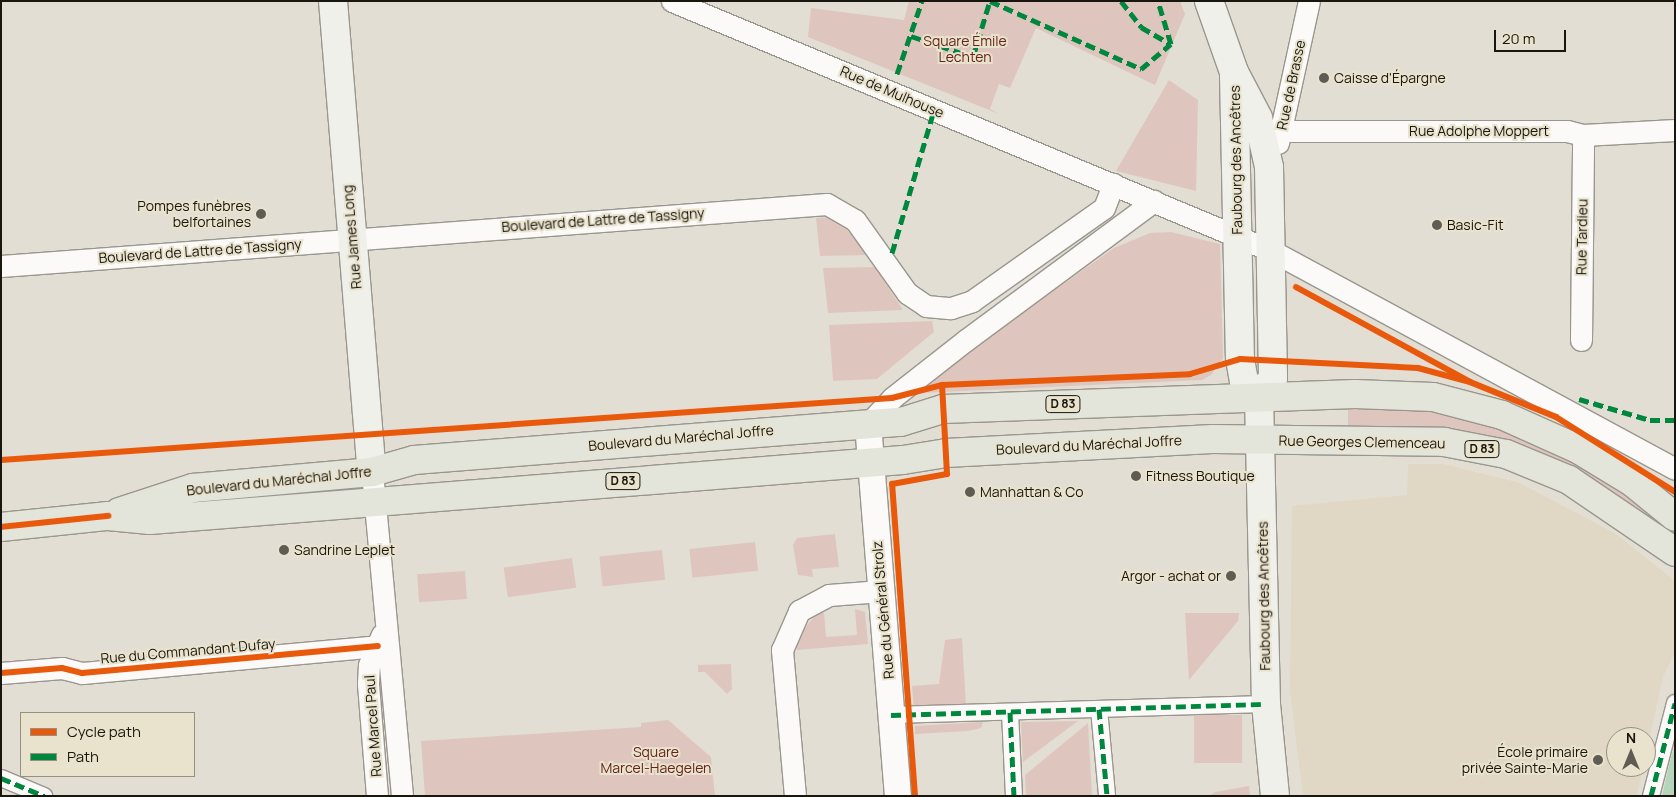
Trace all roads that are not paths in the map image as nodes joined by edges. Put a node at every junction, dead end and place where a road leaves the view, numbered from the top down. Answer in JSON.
{"nodes":[{"id":1,"x":333,"y":1,"type":"edge"},
{"id":2,"x":672,"y":1,"type":"edge"},
{"id":3,"x":1210,"y":1,"type":"edge"},
{"id":4,"x":1309,"y":1,"type":"edge"},
{"id":5,"x":1234,"y":72,"type":"junction"},
{"id":6,"x":1675,"y":130,"type":"edge"},
{"id":7,"x":1283,"y":131,"type":"junction"},
{"id":8,"x":1583,"y":135,"type":"junction"},
{"id":9,"x":1269,"y":167,"type":"junction"},
{"id":10,"x":1113,"y":184,"type":"junction"},
{"id":11,"x":1154,"y":201,"type":"junction"},
{"id":12,"x":1238,"y":237,"type":"junction"},
{"id":13,"x":351,"y":240,"type":"junction"},
{"id":14,"x":1272,"y":251,"type":"junction"},
{"id":15,"x":1,"y":266,"type":"edge"},
{"id":16,"x":1581,"y":340,"type":"dead end"},
{"id":17,"x":1259,"y":396,"type":"junction"},
{"id":18,"x":868,"y":424,"type":"junction"},
{"id":19,"x":1262,"y":440,"type":"junction"},
{"id":20,"x":870,"y":462,"type":"junction"},
{"id":21,"x":1675,"y":469,"type":"edge"},
{"id":22,"x":372,"y":472,"type":"junction"},
{"id":23,"x":375,"y":502,"type":"junction"},
{"id":24,"x":108,"y":516,"type":"junction"},
{"id":25,"x":1675,"y":517,"type":"edge"},
{"id":26,"x":1,"y":527,"type":"edge"},
{"id":27,"x":1675,"y":552,"type":"edge"},
{"id":28,"x":881,"y":591,"type":"junction"},
{"id":29,"x":381,"y":638,"type":"junction"},
{"id":30,"x":1,"y":673,"type":"edge"},
{"id":31,"x":1675,"y":703,"type":"edge"},
{"id":32,"x":1266,"y":704,"type":"junction"},
{"id":33,"x":1099,"y":709,"type":"junction"},
{"id":34,"x":1010,"y":712,"type":"junction"},
{"id":35,"x":891,"y":714,"type":"junction"},
{"id":36,"x":1,"y":778,"type":"edge"},
{"id":37,"x":44,"y":796,"type":"edge"},
{"id":38,"x":378,"y":796,"type":"edge"},
{"id":39,"x":402,"y":796,"type":"edge"},
{"id":40,"x":795,"y":796,"type":"edge"},
{"id":41,"x":898,"y":796,"type":"edge"},
{"id":42,"x":1014,"y":796,"type":"edge"},
{"id":43,"x":1107,"y":796,"type":"edge"},
{"id":44,"x":1275,"y":796,"type":"edge"},
{"id":45,"x":1651,"y":796,"type":"edge"}],
"edges":[{"from":1,"to":13,"type":"main road","name":"Rue James Long"},
{"from":2,"to":10,"type":"street","name":"Rue de Mulhouse"},
{"from":3,"to":5,"type":"main road"},
{"from":4,"to":7,"type":"street","name":"Rue de Brasse"},
{"from":5,"to":9,"type":"main road","name":"Faubourg des Ancêtres"},
{"from":5,"to":12,"type":"main road","name":"Faubourg des Ancêtres"},
{"from":6,"to":8,"type":"street","name":"Rue Adolphe Moppert"},
{"from":7,"to":8,"type":"street","name":"Rue Adolphe Moppert"},
{"from":7,"to":9,"type":"street","name":"Rue de Brasse"},
{"from":8,"to":16,"type":"street","name":"Rue Tardieu"},
{"from":9,"to":14,"type":"main road","name":"Faubourg des Ancêtres"},
{"from":10,"to":11,"type":"street","name":"Rue de Mulhouse"},
{"from":10,"to":13,"type":"street","name":"Boulevard de Lattre de Tassigny"},
{"from":11,"to":12,"type":"street","name":"Rue de Mulhouse"},
{"from":11,"to":18,"type":"street"},
{"from":12,"to":14,"type":"street","name":"Rue de Mulhouse"},
{"from":12,"to":17,"type":"main road","name":"Faubourg des Ancêtres"},
{"from":13,"to":15,"type":"street","name":"Boulevard de Lattre de Tassigny"},
{"from":13,"to":22,"type":"main road","name":"Rue James Long"},
{"from":14,"to":17,"type":"main road","name":"Faubourg des Ancêtres"},
{"from":14,"to":21,"type":"street","name":"Rue de Mulhouse"},
{"from":17,"to":18,"type":"main road","name":"Boulevard du Maréchal Joffre","number":"D 83"},
{"from":17,"to":19,"type":"main road","name":"Faubourg des Ancêtres"},
{"from":17,"to":25,"type":"main road","number":"D 83"},
{"from":18,"to":20,"type":"street","name":"Rue du Général Strolz"},
{"from":18,"to":22,"type":"main road","name":"Boulevard du Maréchal Joffre","number":"D 83"},
{"from":19,"to":20,"type":"main road","name":"Boulevard du Maréchal Joffre","number":"D 83"},
{"from":19,"to":27,"type":"main road","name":"Rue Georges Clemenceau","number":"D 83"},
{"from":19,"to":32,"type":"main road","name":"Faubourg des Ancêtres"},
{"from":20,"to":23,"type":"main road","name":"Boulevard du Maréchal Joffre","number":"D 83"},
{"from":20,"to":28,"type":"street","name":"Rue du Général Strolz"},
{"from":22,"to":23,"type":"street","name":"Rue Marcel Paul"},
{"from":22,"to":24,"type":"main road","name":"Boulevard du Maréchal Joffre","number":"D 83"},
{"from":23,"to":24,"type":"main road","name":"Boulevard du Maréchal Joffre","number":"D 83"},
{"from":23,"to":29,"type":"street","name":"Rue Marcel Paul"},
{"from":24,"to":26,"type":"main road","name":"Boulevard du Maréchal Joffre","number":"D 83"},
{"from":28,"to":35,"type":"street","name":"Rue du Général Strolz"},
{"from":28,"to":40,"type":"street"},
{"from":29,"to":30,"type":"street","name":"Rue du Commandant Dufay"},
{"from":29,"to":38,"type":"street","name":"Rue Marcel Paul"},
{"from":29,"to":39,"type":"street","name":"Rue Marcel Paul"},
{"from":31,"to":45,"type":"street"},
{"from":32,"to":33,"type":"street"},
{"from":32,"to":44,"type":"main road","name":"Faubourg des Ancêtres"},
{"from":33,"to":34,"type":"street"},
{"from":33,"to":43,"type":"street"},
{"from":34,"to":35,"type":"street"},
{"from":34,"to":42,"type":"street"},
{"from":35,"to":41,"type":"street","name":"Rue du Général Strolz"},
{"from":36,"to":37,"type":"street"}]}
